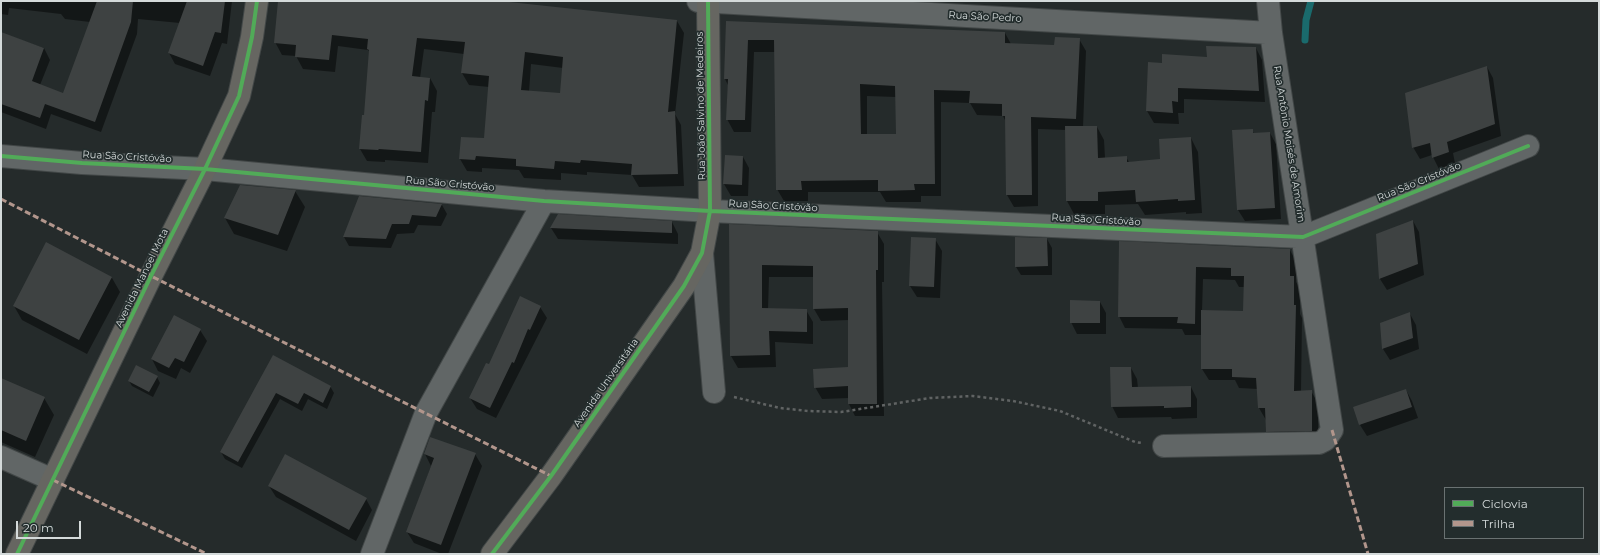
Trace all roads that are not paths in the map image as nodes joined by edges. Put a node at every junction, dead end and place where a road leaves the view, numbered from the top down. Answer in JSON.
{"nodes":[{"id":1,"x":257,"y":1,"type":"edge"},
{"id":2,"x":705,"y":1,"type":"edge"},
{"id":3,"x":1268,"y":1,"type":"edge"},
{"id":4,"x":1271,"y":33,"type":"junction"},
{"id":5,"x":1528,"y":146,"type":"dead end"},
{"id":6,"x":1,"y":156,"type":"edge"},
{"id":7,"x":205,"y":169,"type":"junction"},
{"id":8,"x":544,"y":201,"type":"junction"},
{"id":9,"x":710,"y":211,"type":"junction"},
{"id":10,"x":1303,"y":237,"type":"junction"},
{"id":11,"x":702,"y":253,"type":"junction"},
{"id":12,"x":714,"y":392,"type":"road end"},
{"id":13,"x":1164,"y":446,"type":"road end"},
{"id":14,"x":1,"y":457,"type":"edge"},
{"id":15,"x":53,"y":480,"type":"junction"},
{"id":16,"x":17,"y":554,"type":"edge"},
{"id":17,"x":372,"y":554,"type":"edge"},
{"id":18,"x":492,"y":554,"type":"edge"}],
"edges":[{"from":1,"to":7,"type":"main road","name":"Avenida Manoel Mota"},
{"from":2,"to":4,"type":"street","name":"Rua São Pedro"},
{"from":2,"to":9,"type":"main road","name":"Rua João Salvino de Medeiros"},
{"from":3,"to":4,"type":"street","name":"Rua Antônio Moisés de Amorim"},
{"from":4,"to":10,"type":"street","name":"Rua Antônio Moisés de Amorim"},
{"from":5,"to":10,"type":"street","name":"Rua São Cristóvão"},
{"from":6,"to":7,"type":"street","name":"Rua São Cristóvão"},
{"from":7,"to":8,"type":"street","name":"Rua São Cristóvão"},
{"from":7,"to":15,"type":"main road","name":"Avenida Manoel Mota"},
{"from":8,"to":9,"type":"street","name":"Rua São Cristóvão"},
{"from":8,"to":17,"type":"street"},
{"from":9,"to":10,"type":"street","name":"Rua São Cristóvão"},
{"from":9,"to":11,"type":"main road","name":"Avenida Universitária"},
{"from":10,"to":13,"type":"street","name":"Rua Antônio Moisés de Amorim"},
{"from":11,"to":12,"type":"street"},
{"from":11,"to":18,"type":"main road","name":"Avenida Universitária"},
{"from":14,"to":15,"type":"street"},
{"from":15,"to":16,"type":"main road","name":"Avenida Manoel Mota"}]}
